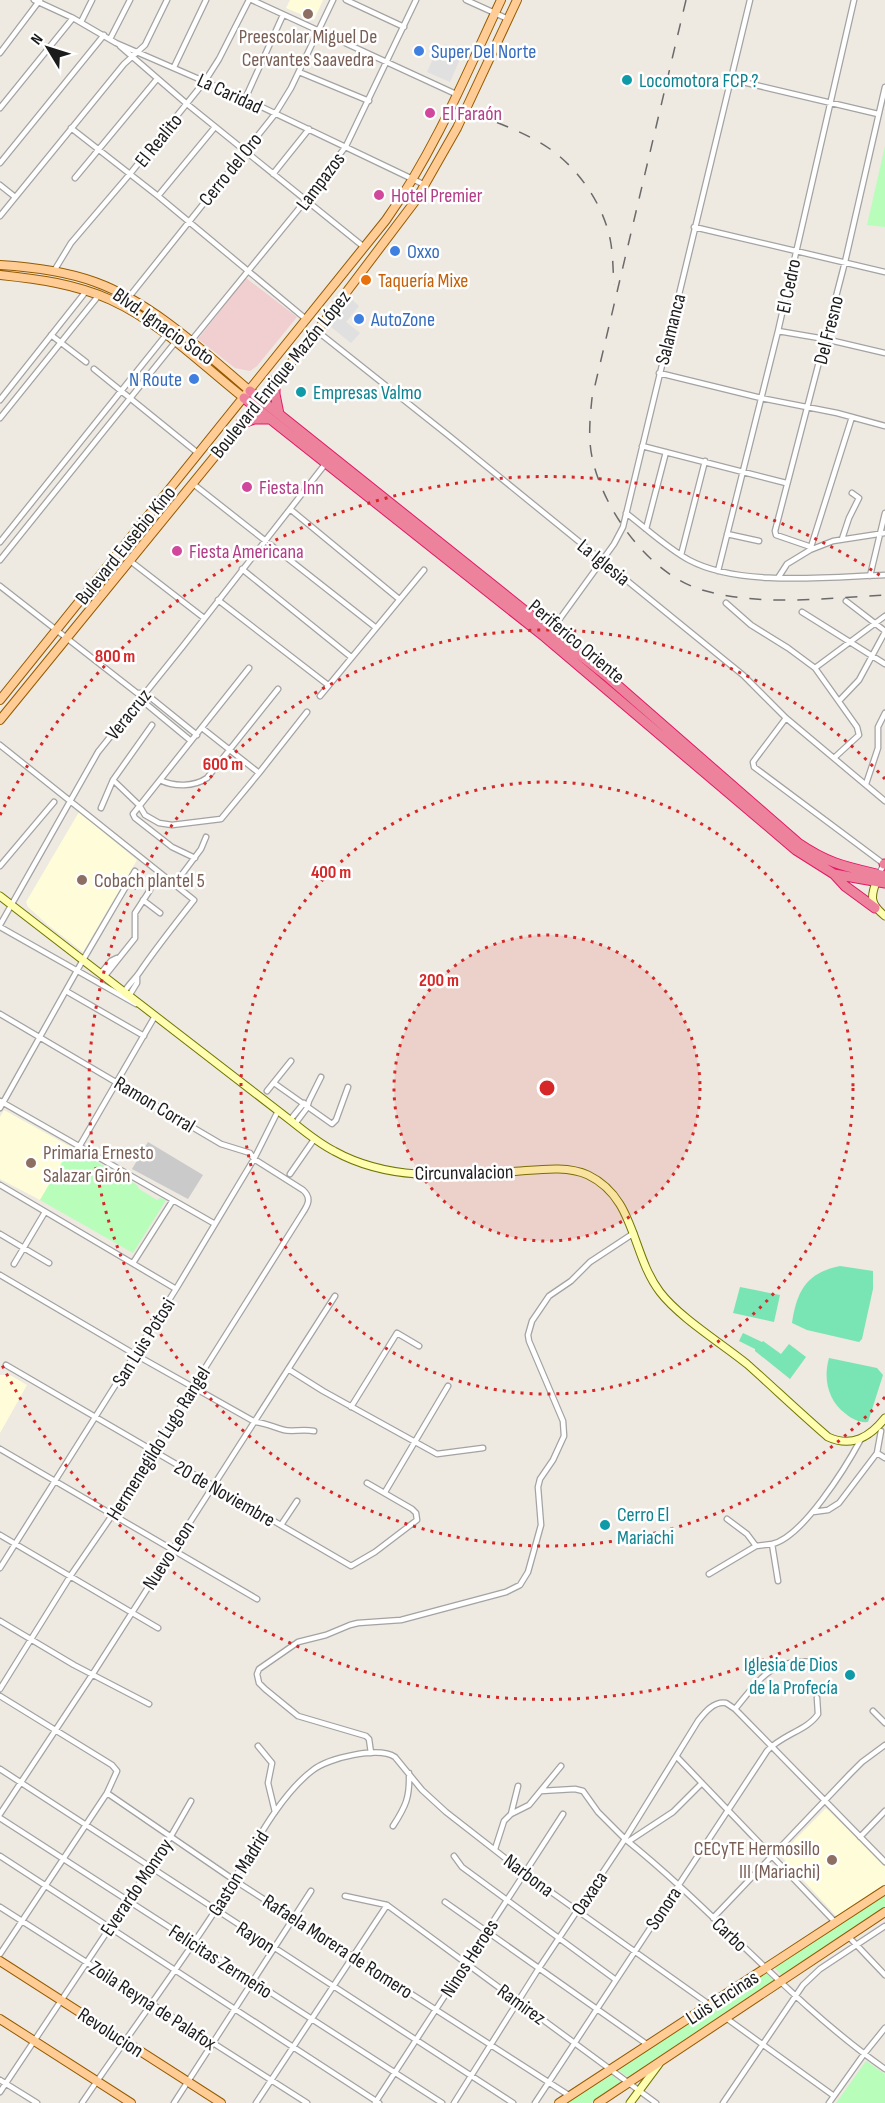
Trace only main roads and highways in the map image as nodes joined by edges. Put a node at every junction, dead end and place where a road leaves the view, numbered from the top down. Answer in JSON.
{"nodes":[{"id":1,"x":501,"y":0,"type":"edge"},
{"id":2,"x":517,"y":0,"type":"edge"},
{"id":3,"x":0,"y":265,"type":"edge"},
{"id":4,"x":0,"y":275,"type":"edge"},
{"id":5,"x":87,"y":290,"type":"junction"},
{"id":6,"x":129,"y":297,"type":"junction"},
{"id":7,"x":176,"y":340,"type":"junction"},
{"id":8,"x":191,"y":341,"type":"junction"},
{"id":9,"x":275,"y":380,"type":"junction"},
{"id":10,"x":247,"y":394,"type":"junction"},
{"id":11,"x":257,"y":402,"type":"junction"},
{"id":12,"x":274,"y":416,"type":"junction"},
{"id":13,"x":240,"y":424,"type":"junction"},
{"id":14,"x":548,"y":634,"type":"junction"},
{"id":15,"x":0,"y":700,"type":"edge"},
{"id":16,"x":0,"y":720,"type":"edge"},
{"id":17,"x":834,"y":874,"type":"junction"},
{"id":18,"x":881,"y":879,"type":"edge"},
{"id":19,"x":875,"y":908,"type":"road end"},
{"id":20,"x":885,"y":1890,"type":"edge"},
{"id":21,"x":885,"y":1912,"type":"edge"},
{"id":22,"x":0,"y":1961,"type":"edge"},
{"id":23,"x":0,"y":2019,"type":"edge"},
{"id":24,"x":131,"y":2103,"type":"edge"},
{"id":25,"x":221,"y":2103,"type":"edge"},
{"id":26,"x":559,"y":2103,"type":"edge"},
{"id":27,"x":598,"y":2103,"type":"edge"}],
"edges":[{"from":1,"to":10,"type":"main road","name":"Boulevard Enrique Mazón López"},
{"from":2,"to":9,"type":"main road","name":"Boulevard Enrique Mazón López"},
{"from":3,"to":6,"type":"main road","name":"Blvd. Ignacio Soto"},
{"from":4,"to":5,"type":"main road","name":"Blvd. Ignacio Soto"},
{"from":5,"to":6,"type":"main road"},
{"from":5,"to":7,"type":"main road","name":"Blvd. Ignacio Soto"},
{"from":6,"to":8,"type":"main road","name":"Blvd. Ignacio Soto"},
{"from":7,"to":8,"type":"main road"},
{"from":7,"to":10,"type":"main road","name":"Blvd. Ignacio Soto"},
{"from":8,"to":10,"type":"main road","name":"Blvd. Ignacio Soto"},
{"from":9,"to":11,"type":"main road","name":"Boulevard Enrique Mazón López"},
{"from":9,"to":12,"type":"highway"},
{"from":10,"to":11,"type":"highway","name":"Periferico Oriente"},
{"from":10,"to":15,"type":"main road","name":"Bulevard Eusebio Kino"},
{"from":11,"to":12,"type":"highway","name":"Periferico Oriente"},
{"from":11,"to":13,"type":"main road","name":"Boulevard Enrique Mazón López"},
{"from":12,"to":13,"type":"highway"},
{"from":12,"to":14,"type":"highway","name":"Periferico Oriente"},
{"from":13,"to":16,"type":"main road","name":"Boulevard Enrique Mazón López"},
{"from":14,"to":17,"type":"highway","name":"Periferico Oriente"},
{"from":14,"to":18,"type":"highway","name":"Periferico Oriente"},
{"from":17,"to":18,"type":"highway","name":"Periferico Oriente"},
{"from":17,"to":19,"type":"highway"},
{"from":20,"to":26,"type":"main road","name":"Luis Encinas"},
{"from":21,"to":27,"type":"main road"},
{"from":22,"to":25,"type":"main road","name":"Revolucion"},
{"from":23,"to":24,"type":"main road"}]}
